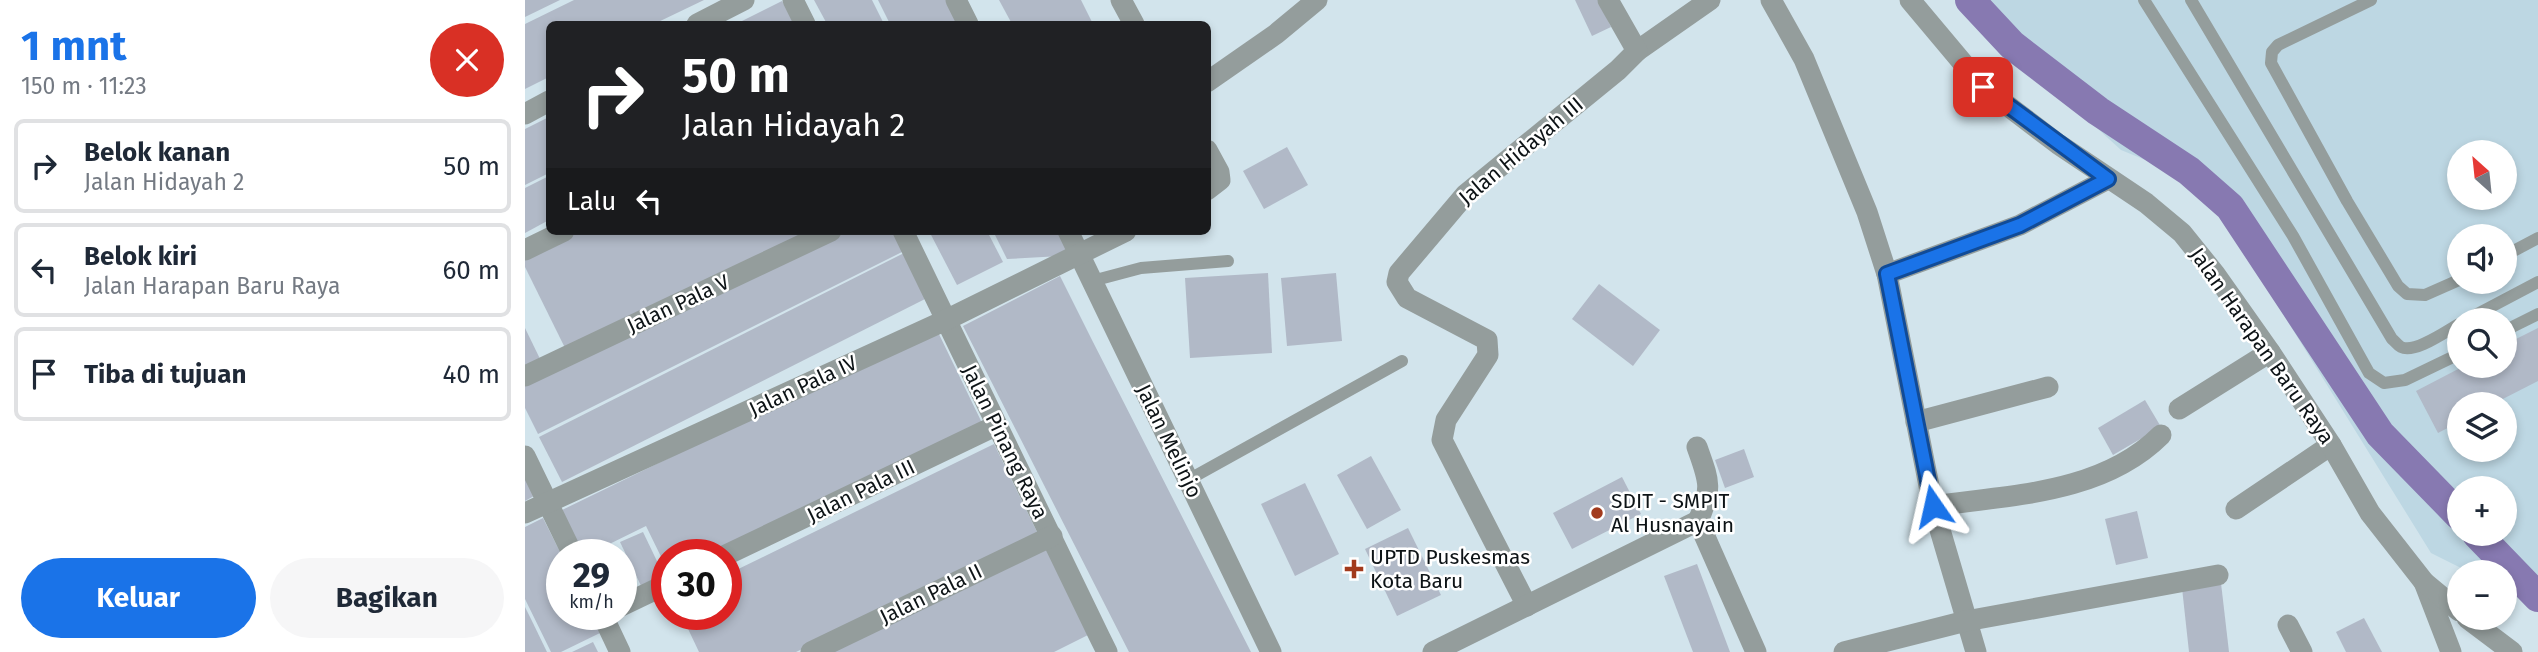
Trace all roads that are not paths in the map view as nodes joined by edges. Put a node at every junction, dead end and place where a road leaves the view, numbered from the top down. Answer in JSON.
{"nodes":[{"id":1,"x":744,"y":0,"type":"edge"},
{"id":2,"x":793,"y":0,"type":"edge"},
{"id":3,"x":956,"y":0,"type":"edge"},
{"id":4,"x":1121,"y":0,"type":"edge"},
{"id":5,"x":1317,"y":0,"type":"edge"},
{"id":6,"x":1608,"y":0,"type":"edge"},
{"id":7,"x":1710,"y":0,"type":"edge"},
{"id":8,"x":1770,"y":0,"type":"edge"},
{"id":9,"x":1910,"y":0,"type":"edge"},
{"id":10,"x":2144,"y":0,"type":"edge"},
{"id":11,"x":2191,"y":0,"type":"edge"},
{"id":12,"x":2371,"y":0,"type":"edge"},
{"id":13,"x":703,"y":21,"type":"edge"},
{"id":14,"x":804,"y":21,"type":"edge"},
{"id":15,"x":966,"y":21,"type":"edge"},
{"id":16,"x":1132,"y":21,"type":"edge"},
{"id":17,"x":1637,"y":51,"type":"junction"},
{"id":18,"x":1211,"y":79,"type":"edge"},
{"id":19,"x":546,"y":103,"type":"edge"},
{"id":20,"x":525,"y":114,"type":"edge"},
{"id":21,"x":1211,"y":157,"type":"edge"},
{"id":22,"x":2108,"y":179,"type":"junction"},
{"id":23,"x":1211,"y":187,"type":"edge"},
{"id":24,"x":556,"y":235,"type":"edge"},
{"id":25,"x":823,"y":235,"type":"edge"},
{"id":26,"x":905,"y":235,"type":"edge"},
{"id":27,"x":1070,"y":235,"type":"edge"},
{"id":28,"x":1118,"y":235,"type":"edge"},
{"id":29,"x":2538,"y":238,"type":"edge"},
{"id":30,"x":2517,"y":249,"type":"edge"},
{"id":31,"x":525,"y":250,"type":"edge"},
{"id":32,"x":1079,"y":255,"type":"junction"},
{"id":33,"x":1228,"y":261,"type":"dead end"},
{"id":34,"x":1887,"y":274,"type":"junction"},
{"id":35,"x":1092,"y":281,"type":"junction"},
{"id":36,"x":2538,"y":282,"type":"edge"},
{"id":37,"x":2447,"y":285,"type":"edge"},
{"id":38,"x":2489,"y":308,"type":"edge"},
{"id":39,"x":2538,"y":314,"type":"edge"},
{"id":40,"x":946,"y":320,"type":"junction"},
{"id":41,"x":2517,"y":324,"type":"edge"},
{"id":42,"x":2447,"y":331,"type":"edge"},
{"id":43,"x":2270,"y":352,"type":"junction"},
{"id":44,"x":2447,"y":360,"type":"edge"},
{"id":45,"x":1402,"y":361,"type":"dead end"},
{"id":46,"x":525,"y":376,"type":"edge"},
{"id":47,"x":2048,"y":387,"type":"dead end"},
{"id":48,"x":2179,"y":409,"type":"dead end"},
{"id":49,"x":1916,"y":422,"type":"junction"},
{"id":50,"x":995,"y":426,"type":"junction"},
{"id":51,"x":2161,"y":435,"type":"dead end"},
{"id":52,"x":2331,"y":445,"type":"junction"},
{"id":53,"x":1697,"y":447,"type":"dead end"},
{"id":54,"x":525,"y":456,"type":"edge"},
{"id":55,"x":1188,"y":480,"type":"junction"},
{"id":56,"x":547,"y":502,"type":"junction"},
{"id":57,"x":1933,"y":506,"type":"junction"},
{"id":58,"x":2236,"y":509,"type":"dead end"},
{"id":59,"x":525,"y":513,"type":"edge"},
{"id":60,"x":1698,"y":521,"type":"junction"},
{"id":61,"x":1052,"y":536,"type":"junction"},
{"id":62,"x":565,"y":539,"type":"edge"},
{"id":63,"x":742,"y":547,"type":"edge"},
{"id":64,"x":2218,"y":575,"type":"dead end"},
{"id":65,"x":2424,"y":582,"type":"junction"},
{"id":66,"x":2447,"y":601,"type":"edge"},
{"id":67,"x":1527,"y":606,"type":"junction"},
{"id":68,"x":1966,"y":621,"type":"junction"},
{"id":69,"x":2288,"y":625,"type":"dead end"},
{"id":70,"x":610,"y":630,"type":"edge"},
{"id":71,"x":2482,"y":630,"type":"edge"},
{"id":72,"x":1102,"y":650,"type":"edge"},
{"id":73,"x":2509,"y":651,"type":"edge"},
{"id":74,"x":620,"y":652,"type":"edge"},
{"id":75,"x":811,"y":652,"type":"edge"},
{"id":76,"x":1271,"y":652,"type":"edge"},
{"id":77,"x":1433,"y":652,"type":"edge"},
{"id":78,"x":1756,"y":652,"type":"edge"},
{"id":79,"x":1843,"y":652,"type":"edge"},
{"id":80,"x":1976,"y":652,"type":"edge"},
{"id":81,"x":2302,"y":652,"type":"edge"},
{"id":82,"x":2451,"y":652,"type":"edge"}],
"edges":[{"from":1,"to":13,"type":"street"},
{"from":2,"to":14,"type":"street"},
{"from":3,"to":15,"type":"street"},
{"from":4,"to":16,"type":"street"},
{"from":5,"to":18,"type":"street"},
{"from":6,"to":17,"type":"street"},
{"from":7,"to":17,"type":"street"},
{"from":8,"to":34,"type":"street"},
{"from":9,"to":22,"type":"street","name":"Jalan Harapan Baru Raya"},
{"from":10,"to":44,"type":"lane"},
{"from":11,"to":42,"type":"lane"},
{"from":12,"to":37,"type":"lane"},
{"from":17,"to":67,"type":"street","name":"Jalan Hidayah III"},
{"from":19,"to":20,"type":"street"},
{"from":21,"to":23,"type":"street"},
{"from":22,"to":34,"type":"street"},
{"from":22,"to":43,"type":"street","name":"Jalan Harapan Baru Raya"},
{"from":24,"to":31,"type":"street"},
{"from":25,"to":46,"type":"street","name":"Jalan Pala V"},
{"from":26,"to":40,"type":"street","name":"Jalan Pinang Raya"},
{"from":27,"to":32,"type":"street","name":"Jalan Melinjo"},
{"from":28,"to":32,"type":"street","name":"Jalan Pala IV"},
{"from":29,"to":30,"type":"lane"},
{"from":32,"to":35,"type":"street","name":"Jalan Melinjo"},
{"from":32,"to":40,"type":"street","name":"Jalan Pala IV"},
{"from":33,"to":35,"type":"lane"},
{"from":34,"to":49,"type":"street"},
{"from":35,"to":55,"type":"street","name":"Jalan Melinjo"},
{"from":36,"to":38,"type":"lane"},
{"from":39,"to":41,"type":"lane"},
{"from":40,"to":50,"type":"street","name":"Jalan Pinang Raya"},
{"from":40,"to":56,"type":"street","name":"Jalan Pala IV"},
{"from":43,"to":48,"type":"street"},
{"from":43,"to":52,"type":"street","name":"Jalan Harapan Baru Raya"},
{"from":45,"to":55,"type":"lane"},
{"from":47,"to":49,"type":"street"},
{"from":49,"to":57,"type":"street"},
{"from":50,"to":61,"type":"street","name":"Jalan Pinang Raya"},
{"from":50,"to":63,"type":"street","name":"Jalan Pala III"},
{"from":51,"to":57,"type":"street"},
{"from":52,"to":58,"type":"street"},
{"from":52,"to":65,"type":"street","name":"Jalan Harapan Baru Raya"},
{"from":53,"to":60,"type":"street"},
{"from":54,"to":56,"type":"street"},
{"from":55,"to":76,"type":"street","name":"Jalan Melinjo"},
{"from":56,"to":59,"type":"street","name":"Jalan Pala IV"},
{"from":56,"to":62,"type":"street"},
{"from":57,"to":68,"type":"street"},
{"from":60,"to":67,"type":"street"},
{"from":60,"to":78,"type":"street"},
{"from":61,"to":72,"type":"street","name":"Jalan Pinang Raya"},
{"from":61,"to":75,"type":"street","name":"Jalan Pala II"},
{"from":64,"to":68,"type":"street"},
{"from":65,"to":66,"type":"street","name":"Jalan Harapan Baru Raya"},
{"from":65,"to":82,"type":"street"},
{"from":67,"to":77,"type":"street"},
{"from":68,"to":79,"type":"street"},
{"from":68,"to":80,"type":"street"},
{"from":69,"to":81,"type":"street"},
{"from":70,"to":74,"type":"street"},
{"from":71,"to":73,"type":"street"}]}
